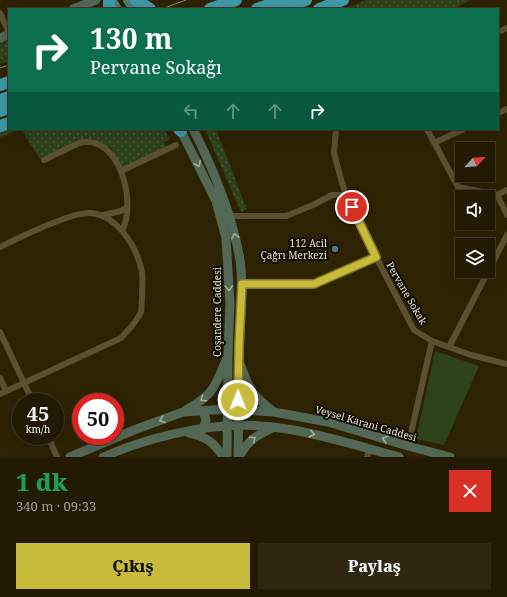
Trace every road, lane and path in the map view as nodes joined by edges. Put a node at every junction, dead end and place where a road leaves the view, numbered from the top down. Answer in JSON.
{"nodes":[{"id":1,"x":96,"y":0,"type":"edge"},
{"id":2,"x":110,"y":0,"type":"edge"},
{"id":3,"x":236,"y":0,"type":"edge"},
{"id":4,"x":282,"y":0,"type":"edge"},
{"id":5,"x":306,"y":0,"type":"edge"},
{"id":6,"x":343,"y":0,"type":"edge"},
{"id":7,"x":135,"y":3,"type":"edge"},
{"id":8,"x":76,"y":8,"type":"edge"},
{"id":9,"x":116,"y":8,"type":"edge"},
{"id":10,"x":148,"y":8,"type":"edge"},
{"id":11,"x":213,"y":8,"type":"edge"},
{"id":12,"x":260,"y":8,"type":"edge"},
{"id":13,"x":285,"y":8,"type":"edge"},
{"id":14,"x":322,"y":8,"type":"edge"},
{"id":15,"x":0,"y":13,"type":"edge"},
{"id":16,"x":8,"y":31,"type":"edge"},
{"id":17,"x":183,"y":130,"type":"edge"},
{"id":18,"x":184,"y":130,"type":"edge"},
{"id":19,"x":336,"y":130,"type":"edge"},
{"id":20,"x":428,"y":130,"type":"edge"},
{"id":21,"x":462,"y":130,"type":"edge"},
{"id":22,"x":434,"y":143,"type":"junction"},
{"id":23,"x":176,"y":145,"type":"dead end"},
{"id":24,"x":44,"y":160,"type":"dead end"},
{"id":25,"x":121,"y":171,"type":"junction"},
{"id":26,"x":507,"y":190,"type":"edge"},
{"id":27,"x":346,"y":195,"type":"junction"},
{"id":28,"x":497,"y":195,"type":"junction"},
{"id":29,"x":128,"y":207,"type":"junction"},
{"id":30,"x":507,"y":215,"type":"edge"},
{"id":31,"x":103,"y":216,"type":"junction"},
{"id":32,"x":230,"y":216,"type":"junction"},
{"id":33,"x":122,"y":231,"type":"junction"},
{"id":34,"x":507,"y":235,"type":"edge"},
{"id":35,"x":0,"y":247,"type":"edge"},
{"id":36,"x":376,"y":257,"type":"junction"},
{"id":37,"x":242,"y":284,"type":"junction"},
{"id":38,"x":0,"y":332,"type":"edge"},
{"id":39,"x":432,"y":341,"type":"junction"},
{"id":40,"x":449,"y":347,"type":"junction"},
{"id":41,"x":228,"y":354,"type":"junction"},
{"id":42,"x":239,"y":359,"type":"junction"},
{"id":43,"x":507,"y":364,"type":"edge"},
{"id":44,"x":0,"y":378,"type":"edge"},
{"id":45,"x":25,"y":382,"type":"junction"},
{"id":46,"x":6,"y":391,"type":"junction"},
{"id":47,"x":29,"y":393,"type":"edge"},
{"id":48,"x":0,"y":394,"type":"edge"},
{"id":49,"x":228,"y":409,"type":"junction"},
{"id":50,"x":238,"y":410,"type":"junction"},
{"id":51,"x":203,"y":411,"type":"junction"},
{"id":52,"x":262,"y":411,"type":"junction"},
{"id":53,"x":183,"y":412,"type":"junction"},
{"id":54,"x":274,"y":412,"type":"junction"},
{"id":55,"x":228,"y":426,"type":"junction"},
{"id":56,"x":239,"y":426,"type":"junction"},
{"id":57,"x":261,"y":426,"type":"junction"},
{"id":58,"x":274,"y":427,"type":"junction"},
{"id":59,"x":203,"y":429,"type":"junction"},
{"id":60,"x":184,"y":432,"type":"junction"},
{"id":61,"x":52,"y":445,"type":"edge"},
{"id":62,"x":408,"y":446,"type":"junction"},
{"id":63,"x":368,"y":453,"type":"edge"},
{"id":64,"x":57,"y":457,"type":"edge"},
{"id":65,"x":70,"y":457,"type":"edge"},
{"id":66,"x":103,"y":457,"type":"edge"},
{"id":67,"x":223,"y":457,"type":"edge"},
{"id":68,"x":227,"y":457,"type":"edge"},
{"id":69,"x":238,"y":457,"type":"edge"},
{"id":70,"x":399,"y":457,"type":"edge"},
{"id":71,"x":450,"y":457,"type":"edge"}],
"edges":[{"from":1,"to":8,"type":"main road"},
{"from":2,"to":9,"type":"main road"},
{"from":3,"to":11,"type":"highway"},
{"from":4,"to":12,"type":"highway"},
{"from":5,"to":13,"type":"highway"},
{"from":6,"to":14,"type":"highway"},
{"from":7,"to":10,"type":"highway"},
{"from":15,"to":16,"type":"street"},
{"from":17,"to":41,"type":"main road","name":"Coşandere Caddesi","one_way":true},
{"from":18,"to":32,"type":"main road","name":"Coşandere Caddesi"},
{"from":19,"to":27,"type":"street","name":"Pervane Sokak"},
{"from":20,"to":22,"type":"street"},
{"from":21,"to":22,"type":"street"},
{"from":22,"to":28,"type":"street"},
{"from":23,"to":25,"type":"street"},
{"from":24,"to":25,"type":"street"},
{"from":25,"to":29,"type":"street"},
{"from":26,"to":28,"type":"street"},
{"from":27,"to":32,"type":"street"},
{"from":27,"to":36,"type":"street","name":"Pervane Sokak"},
{"from":28,"to":30,"type":"street"},
{"from":29,"to":31,"type":"street"},
{"from":29,"to":33,"type":"street"},
{"from":31,"to":33,"type":"street"},
{"from":31,"to":35,"type":"street"},
{"from":37,"to":32,"type":"main road","name":"Coşandere Caddesi","one_way":true},
{"from":33,"to":45,"type":"street"},
{"from":34,"to":40,"type":"street"},
{"from":36,"to":37,"type":"street"},
{"from":36,"to":39,"type":"street","name":"Pervane Sokak"},
{"from":37,"to":42,"type":"main road","name":"Coşandere Caddesi"},
{"from":38,"to":45,"type":"street"},
{"from":39,"to":40,"type":"street","name":"Pervane Sokak"},
{"from":39,"to":62,"type":"street"},
{"from":40,"to":43,"type":"street","name":"Pervane Sokak"},
{"from":41,"to":49,"type":"main road","name":"Coşandere Caddesi"},
{"from":41,"to":53,"type":"main road","one_way":true},
{"from":42,"to":50,"type":"main road","name":"Coşandere Caddesi"},
{"from":42,"to":54,"type":"main road"},
{"from":44,"to":46,"type":"street"},
{"from":45,"to":46,"type":"street"},
{"from":45,"to":47,"type":"street"},
{"from":46,"to":48,"type":"street"},
{"from":49,"to":50,"type":"main road","name":"Veysel Karani Caddesi"},
{"from":49,"to":51,"type":"main road","name":"Veysel Karani Caddesi"},
{"from":49,"to":55,"type":"main road","name":"Coşandere Caddesi"},
{"from":50,"to":52,"type":"main road","name":"Veysel Karani Caddesi"},
{"from":50,"to":56,"type":"main road","name":"Coşandere Caddesi"},
{"from":51,"to":53,"type":"main road","name":"Veysel Karani Caddesi"},
{"from":51,"to":59,"type":"main road"},
{"from":52,"to":54,"type":"main road","name":"Veysel Karani Caddesi"},
{"from":52,"to":57,"type":"main road"},
{"from":53,"to":65,"type":"main road","name":"Veysel Karani Caddesi","one_way":true},
{"from":62,"to":54,"type":"main road","name":"Veysel Karani Caddesi","one_way":true},
{"from":55,"to":56,"type":"main road"},
{"from":55,"to":59,"type":"main road"},
{"from":55,"to":68,"type":"main road","name":"Coşandere Caddesi"},
{"from":56,"to":57,"type":"main road"},
{"from":56,"to":69,"type":"main road","name":"Coşandere Caddesi"},
{"from":57,"to":58,"type":"main road"},
{"from":58,"to":63,"type":"main road","one_way":true},
{"from":69,"to":58,"type":"main road","one_way":true},
{"from":59,"to":60,"type":"main road"},
{"from":60,"to":66,"type":"main road"},
{"from":60,"to":67,"type":"main road"},
{"from":61,"to":64,"type":"street"},
{"from":62,"to":71,"type":"main road","name":"Veysel Karani Caddesi"},
{"from":63,"to":70,"type":"main road"}]}
